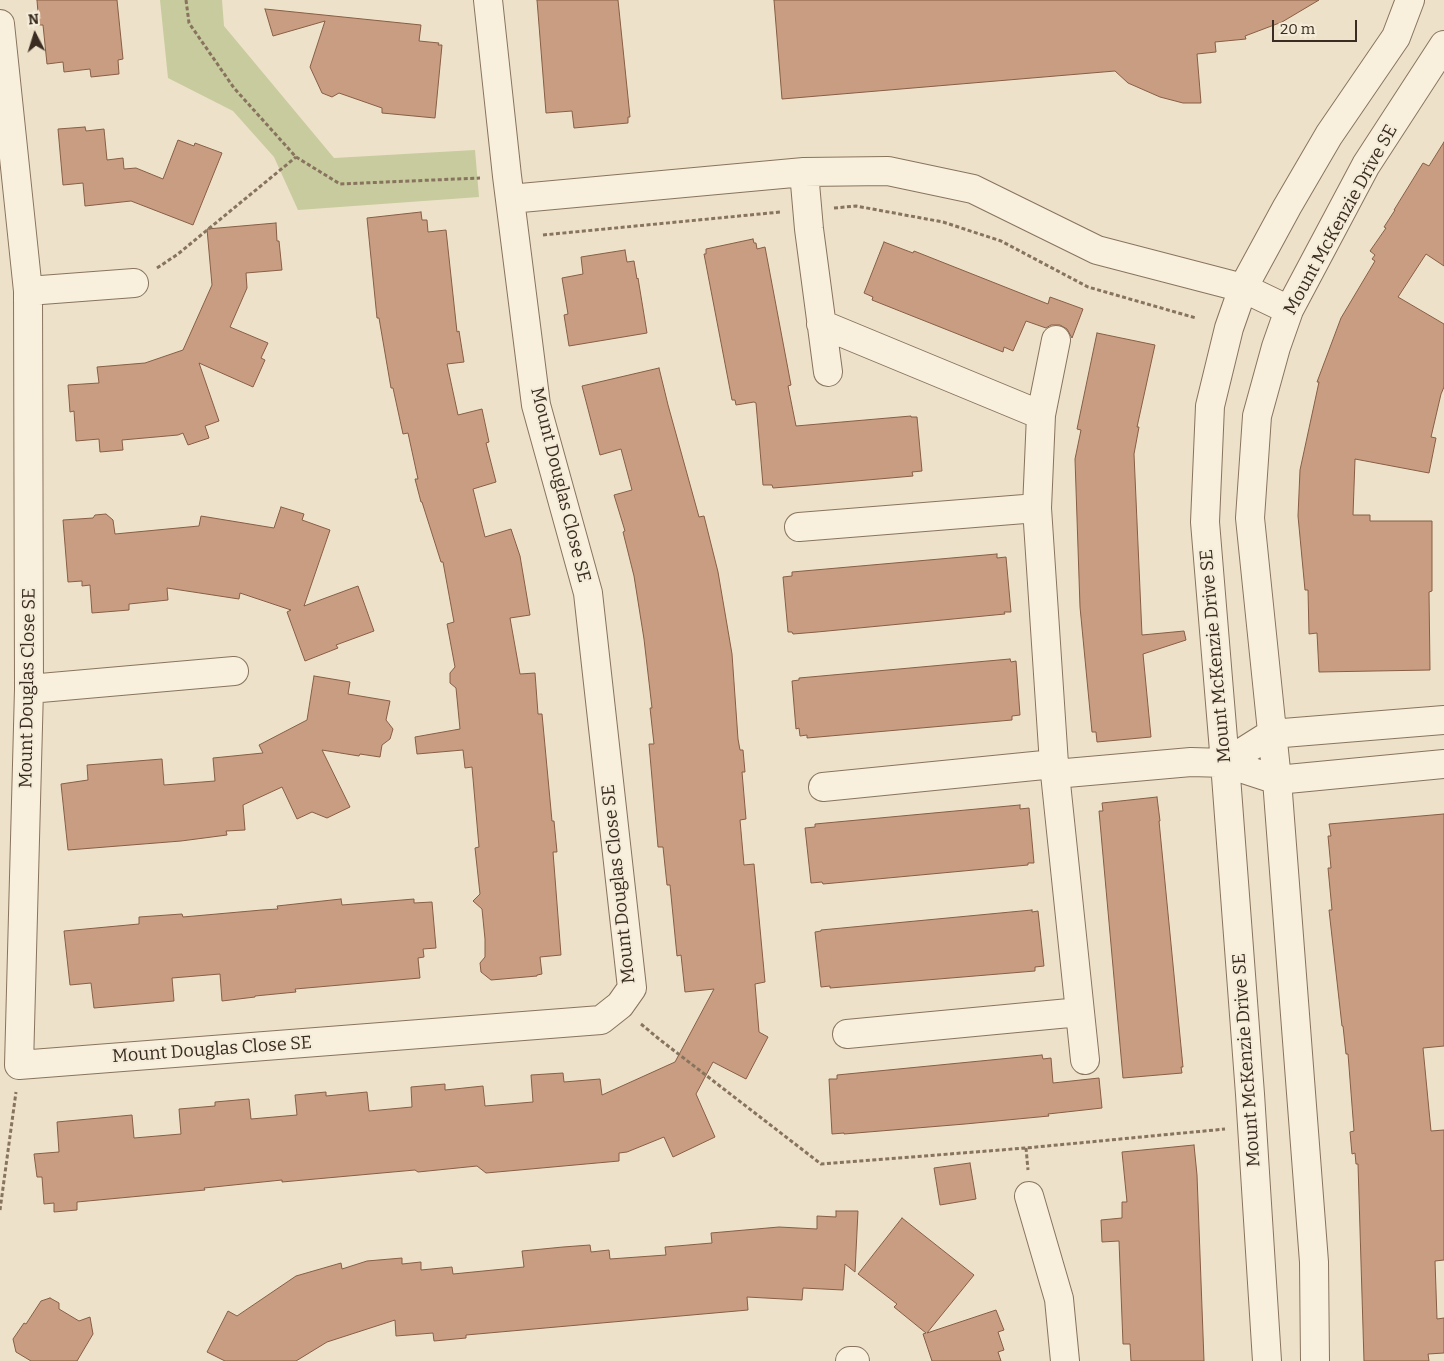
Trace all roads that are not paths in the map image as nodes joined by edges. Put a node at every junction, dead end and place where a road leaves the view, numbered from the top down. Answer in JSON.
{"nodes":[{"id":1,"x":488,"y":0,"type":"edge"},
{"id":2,"x":1410,"y":0,"type":"edge"},
{"id":3,"x":0,"y":24,"type":"edge"},
{"id":4,"x":1444,"y":45,"type":"edge"},
{"id":5,"x":804,"y":172,"type":"junction"},
{"id":6,"x":508,"y":188,"type":"junction"},
{"id":7,"x":134,"y":283,"type":"road end"},
{"id":8,"x":1243,"y":288,"type":"junction"},
{"id":9,"x":28,"y":292,"type":"junction"},
{"id":10,"x":1288,"y":310,"type":"junction"},
{"id":11,"x":821,"y":324,"type":"junction"},
{"id":12,"x":1056,"y":340,"type":"dead end"},
{"id":13,"x":828,"y":372,"type":"dead end"},
{"id":14,"x":1041,"y":415,"type":"junction"},
{"id":15,"x":1037,"y":508,"type":"junction"},
{"id":16,"x":798,"y":527,"type":"dead end"},
{"id":17,"x":234,"y":671,"type":"dead end"},
{"id":18,"x":30,"y":689,"type":"junction"},
{"id":19,"x":1444,"y":720,"type":"edge"},
{"id":20,"x":1271,"y":734,"type":"junction"},
{"id":21,"x":1226,"y":763,"type":"junction"},
{"id":22,"x":1444,"y":764,"type":"edge"},
{"id":23,"x":1054,"y":769,"type":"junction"},
{"id":24,"x":1277,"y":780,"type":"junction"},
{"id":25,"x":823,"y":787,"type":"dead end"},
{"id":26,"x":1080,"y":1012,"type":"junction"},
{"id":27,"x":847,"y":1034,"type":"dead end"},
{"id":28,"x":1085,"y":1060,"type":"dead end"},
{"id":29,"x":1029,"y":1196,"type":"dead end"},
{"id":30,"x":850,"y":1361,"type":"edge"},
{"id":31,"x":856,"y":1361,"type":"edge"},
{"id":32,"x":1064,"y":1361,"type":"edge"},
{"id":33,"x":1267,"y":1361,"type":"edge"},
{"id":34,"x":1315,"y":1361,"type":"edge"}],
"edges":[{"from":1,"to":6,"type":"street","name":"Mount Douglas Close SE"},
{"from":2,"to":8,"type":"street","name":"Mount McKenzie Drive SE"},
{"from":3,"to":9,"type":"street","name":"Mount Douglas Close SE"},
{"from":4,"to":10,"type":"street","name":"Mount McKenzie Drive SE"},
{"from":5,"to":6,"type":"street"},
{"from":5,"to":8,"type":"street"},
{"from":5,"to":11,"type":"street"},
{"from":6,"to":18,"type":"street","name":"Mount Douglas Close SE"},
{"from":7,"to":9,"type":"street"},
{"from":8,"to":10,"type":"street"},
{"from":8,"to":21,"type":"street","name":"Mount McKenzie Drive SE"},
{"from":9,"to":18,"type":"street","name":"Mount Douglas Close SE"},
{"from":10,"to":20,"type":"street","name":"Mount McKenzie Drive SE"},
{"from":11,"to":13,"type":"street"},
{"from":11,"to":14,"type":"street"},
{"from":12,"to":14,"type":"street"},
{"from":14,"to":15,"type":"street"},
{"from":15,"to":16,"type":"street"},
{"from":15,"to":23,"type":"street"},
{"from":17,"to":18,"type":"street"},
{"from":19,"to":20,"type":"street"},
{"from":20,"to":21,"type":"street"},
{"from":20,"to":24,"type":"street","name":"Mount McKenzie Drive SE"},
{"from":21,"to":23,"type":"street"},
{"from":21,"to":24,"type":"street"},
{"from":21,"to":33,"type":"street","name":"Mount McKenzie Drive SE"},
{"from":22,"to":24,"type":"street"},
{"from":23,"to":25,"type":"street"},
{"from":23,"to":26,"type":"street"},
{"from":24,"to":34,"type":"street","name":"Mount McKenzie Drive SE"},
{"from":26,"to":27,"type":"street"},
{"from":26,"to":28,"type":"street"},
{"from":29,"to":32,"type":"street"},
{"from":30,"to":31,"type":"street"}]}
